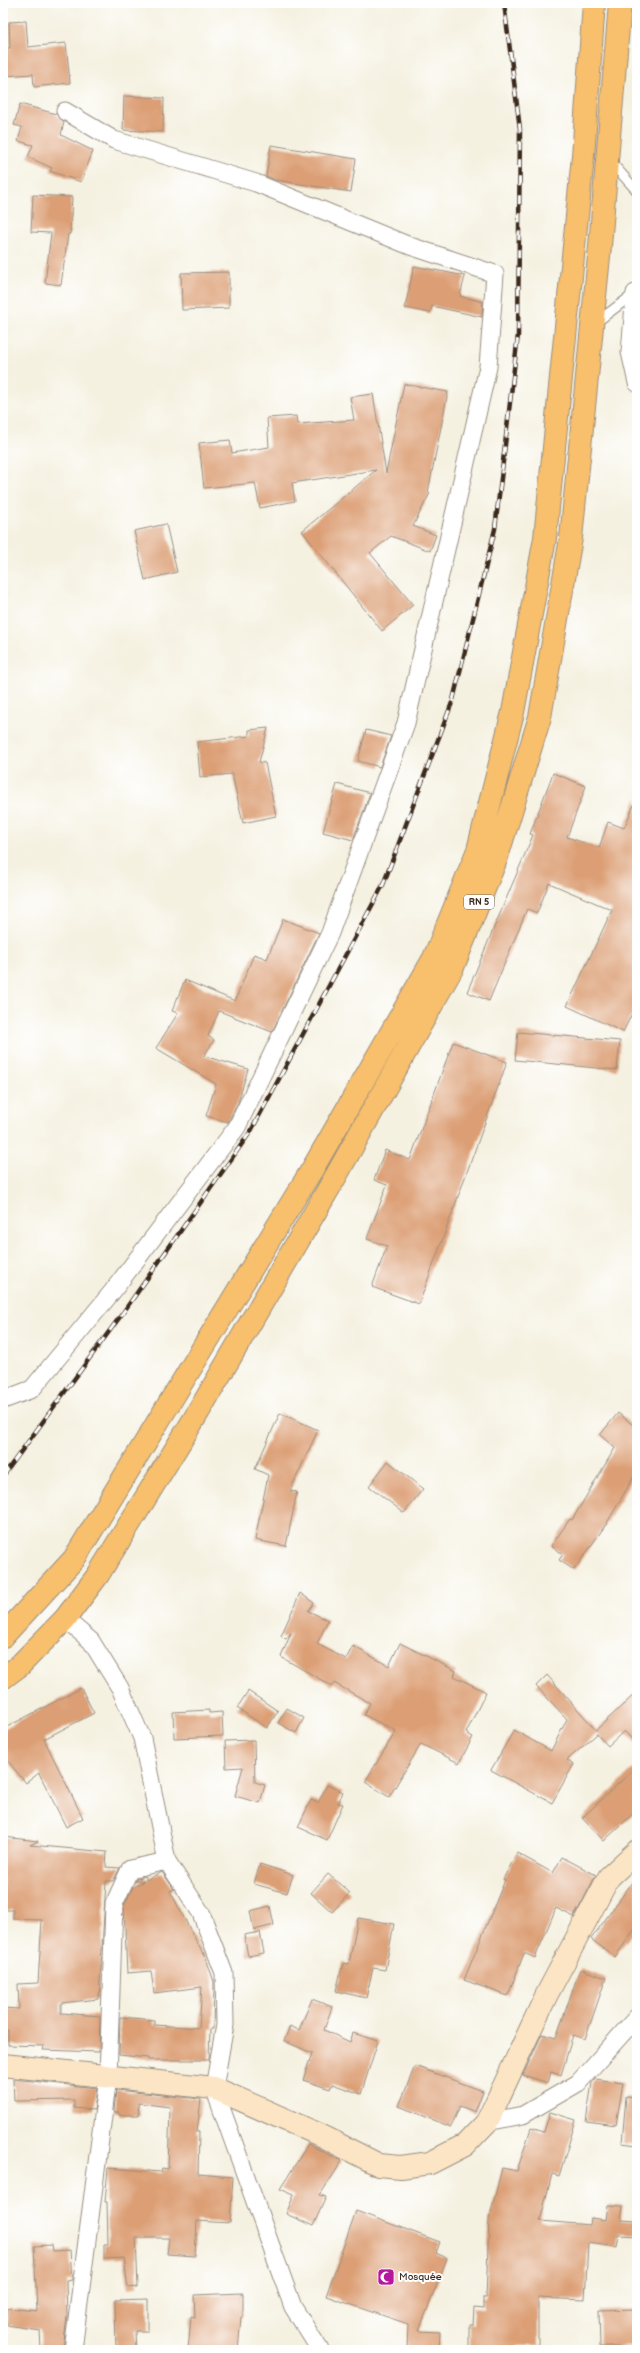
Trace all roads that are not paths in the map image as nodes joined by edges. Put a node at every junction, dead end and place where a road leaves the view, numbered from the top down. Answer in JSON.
{"nodes":[{"id":1,"x":594,"y":3,"type":"edge"},
{"id":2,"x":620,"y":3,"type":"edge"},
{"id":3,"x":66,"y":111,"type":"dead end"},
{"id":4,"x":607,"y":158,"type":"junction"},
{"id":5,"x":637,"y":191,"type":"edge"},
{"id":6,"x":636,"y":293,"type":"edge"},
{"id":7,"x":592,"y":326,"type":"junction"},
{"id":8,"x":637,"y":383,"type":"edge"},
{"id":9,"x":3,"y":1400,"type":"edge"},
{"id":10,"x":65,"y":1619,"type":"junction"},
{"id":11,"x":3,"y":1636,"type":"edge"},
{"id":12,"x":3,"y":1678,"type":"edge"},
{"id":13,"x":637,"y":1851,"type":"edge"},
{"id":14,"x":167,"y":1861,"type":"junction"},
{"id":15,"x":637,"y":2017,"type":"edge"},
{"id":16,"x":3,"y":2065,"type":"edge"},
{"id":17,"x":108,"y":2077,"type":"junction"},
{"id":18,"x":214,"y":2088,"type":"junction"},
{"id":19,"x":487,"y":2122,"type":"junction"},
{"id":20,"x":73,"y":2350,"type":"edge"},
{"id":21,"x":320,"y":2350,"type":"edge"}],
"edges":[{"from":1,"to":11,"type":"highway","number":"RN 5"},
{"from":2,"to":4,"type":"highway","number":"RN 5"},
{"from":3,"to":9,"type":"street"},
{"from":4,"to":5,"type":"lane"},
{"from":4,"to":7,"type":"highway","number":"RN 5"},
{"from":6,"to":7,"type":"lane"},
{"from":6,"to":8,"type":"street"},
{"from":7,"to":10,"type":"highway","number":"RN 5"},
{"from":10,"to":12,"type":"highway","number":"RN 5"},
{"from":10,"to":14,"type":"street"},
{"from":13,"to":19,"type":"main road"},
{"from":14,"to":17,"type":"street"},
{"from":14,"to":18,"type":"street"},
{"from":15,"to":19,"type":"street"},
{"from":16,"to":17,"type":"main road"},
{"from":17,"to":18,"type":"main road"},
{"from":17,"to":20,"type":"street"},
{"from":18,"to":19,"type":"main road"},
{"from":18,"to":21,"type":"street"}]}
